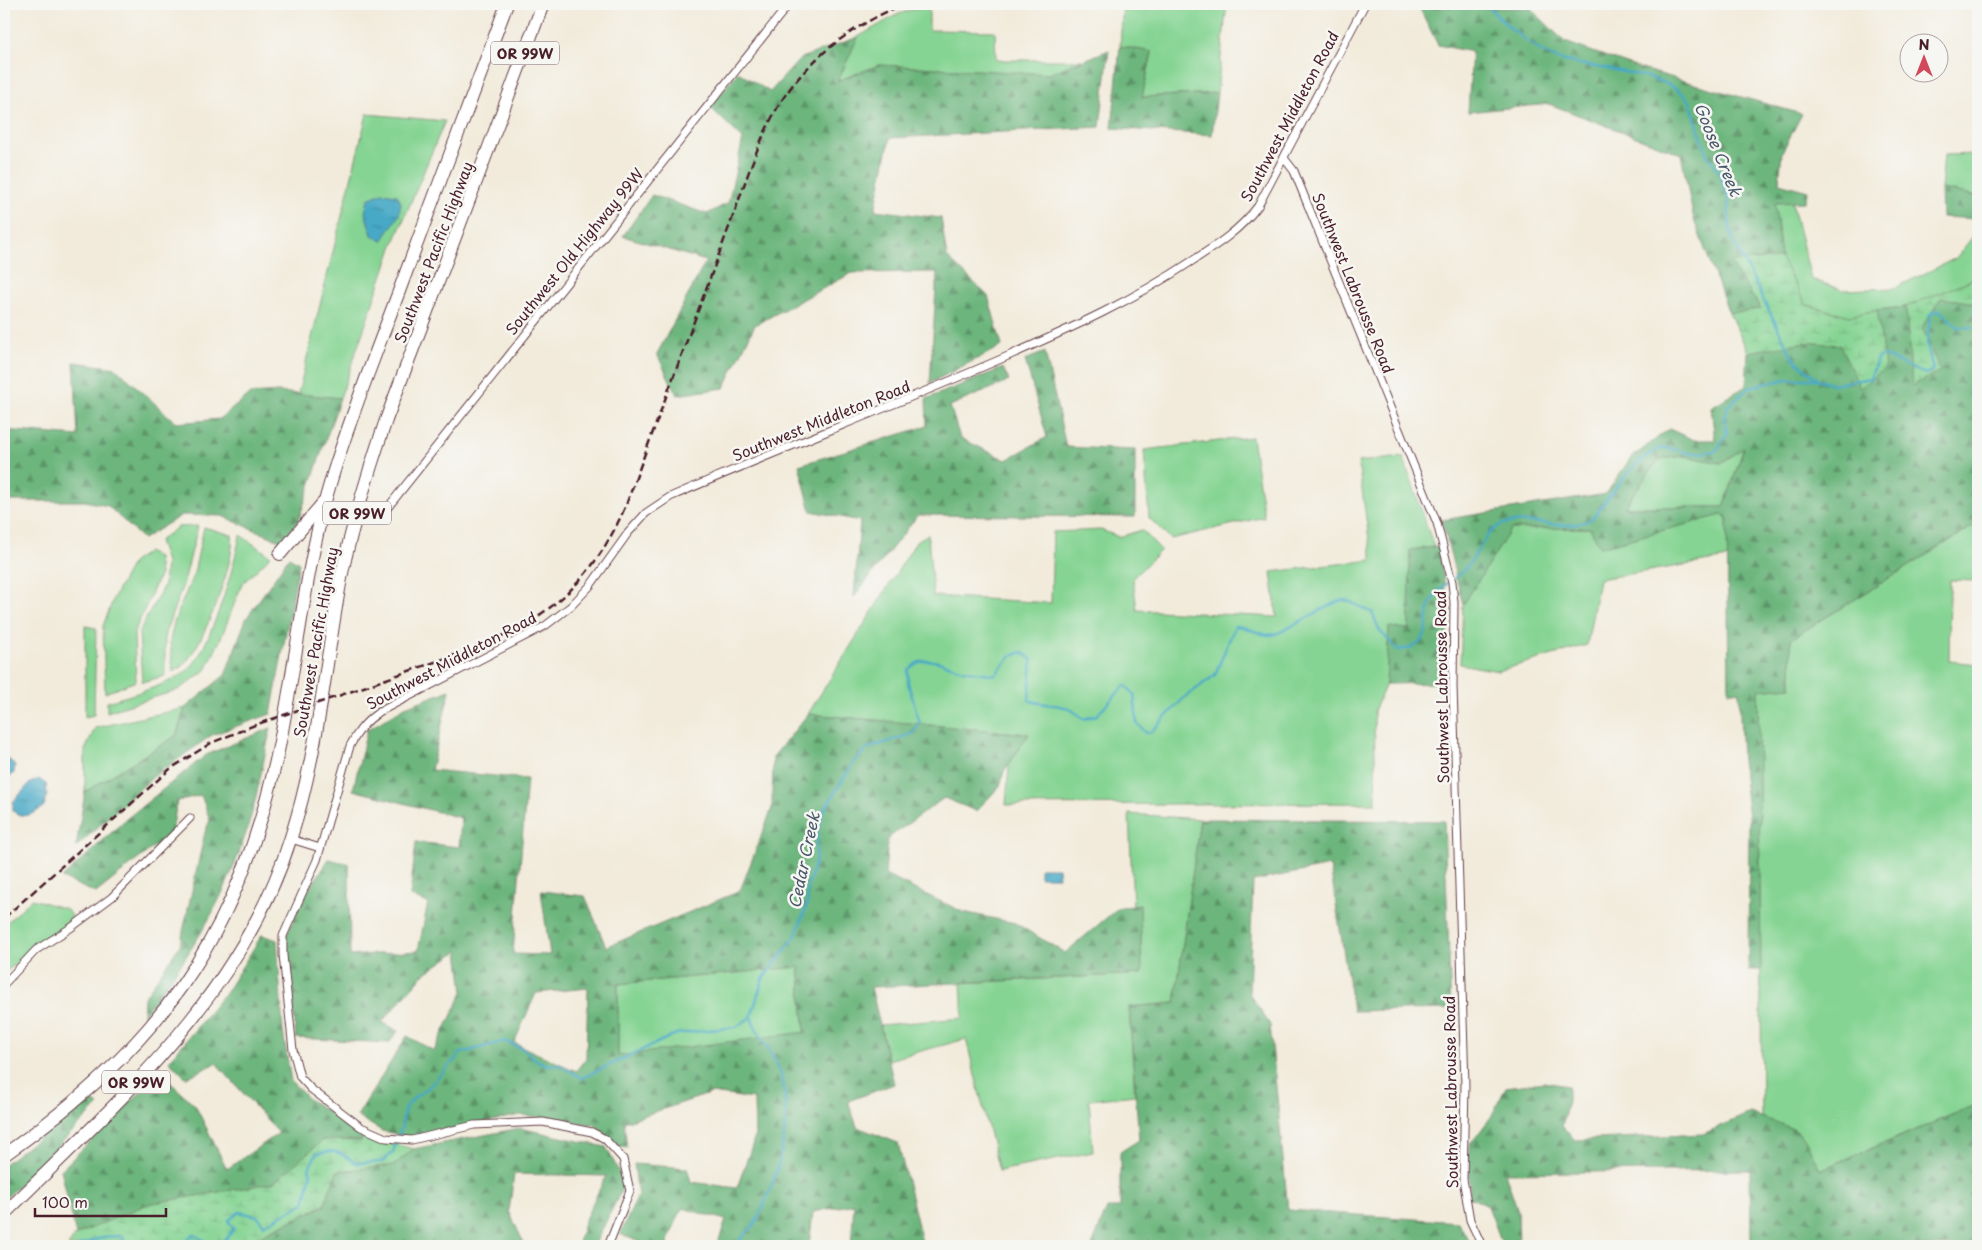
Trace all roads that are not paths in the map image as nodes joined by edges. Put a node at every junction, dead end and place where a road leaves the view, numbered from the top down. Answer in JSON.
{"nodes":[{"id":1,"x":507,"y":4,"type":"edge"},
{"id":2,"x":543,"y":4,"type":"edge"},
{"id":3,"x":788,"y":4,"type":"edge"},
{"id":4,"x":1365,"y":4,"type":"edge"},
{"id":5,"x":1284,"y":158,"type":"junction"},
{"id":6,"x":326,"y":499,"type":"junction"},
{"id":7,"x":381,"y":516,"type":"dead end"},
{"id":8,"x":280,"y":554,"type":"dead end"},
{"id":9,"x":190,"y":818,"type":"dead end"},
{"id":10,"x":291,"y":838,"type":"junction"},
{"id":11,"x":320,"y":848,"type":"junction"},
{"id":12,"x":4,"y":984,"type":"edge"},
{"id":13,"x":4,"y":1155,"type":"edge"},
{"id":14,"x":4,"y":1214,"type":"edge"},
{"id":15,"x":608,"y":1246,"type":"edge"},
{"id":16,"x":1482,"y":1246,"type":"edge"}],
"edges":[{"from":1,"to":6,"type":"highway","name":"Southwest Pacific Highway","number":"OR 99W"},
{"from":2,"to":10,"type":"highway","name":"Southwest Pacific Highway","number":"OR 99W"},
{"from":3,"to":7,"type":"street","name":"Southwest Old Highway 99W"},
{"from":4,"to":5,"type":"street","name":"Southwest Middleton Road"},
{"from":5,"to":11,"type":"street","name":"Southwest Middleton Road"},
{"from":5,"to":16,"type":"street","name":"Southwest Labrousse Road"},
{"from":6,"to":8,"type":"highway"},
{"from":6,"to":13,"type":"highway","name":"Southwest Pacific Highway","number":"OR 99W"},
{"from":9,"to":12,"type":"street"},
{"from":10,"to":11,"type":"street"},
{"from":10,"to":14,"type":"highway","name":"Southwest Pacific Highway","number":"OR 99W"},
{"from":11,"to":15,"type":"street","name":"Southwest Middleton Road"}]}
